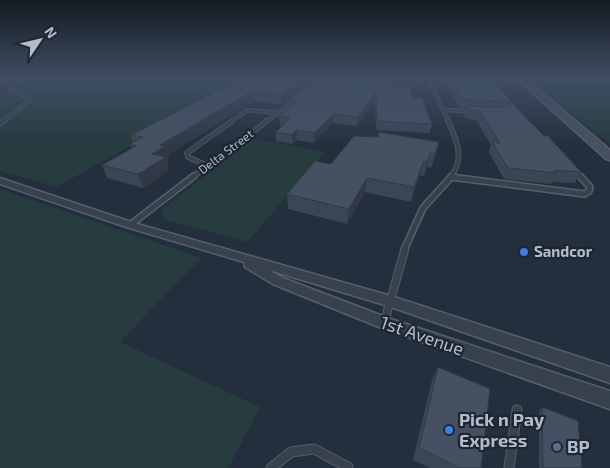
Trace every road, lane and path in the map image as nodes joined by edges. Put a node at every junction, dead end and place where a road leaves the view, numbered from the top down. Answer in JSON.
{"nodes":[{"id":1,"x":29,"y":101,"type":"edge"},
{"id":2,"x":293,"y":101,"type":"edge"},
{"id":3,"x":439,"y":101,"type":"edge"},
{"id":4,"x":548,"y":101,"type":"edge"},
{"id":5,"x":444,"y":110,"type":"junction"},
{"id":6,"x":278,"y":112,"type":"junction"},
{"id":7,"x":478,"y":112,"type":"edge"},
{"id":8,"x":0,"y":124,"type":"edge"},
{"id":9,"x":605,"y":148,"type":"edge"},
{"id":10,"x":610,"y":156,"type":"edge"},
{"id":11,"x":208,"y":166,"type":"junction"},
{"id":12,"x":573,"y":169,"type":"edge"},
{"id":13,"x":451,"y":177,"type":"junction"},
{"id":14,"x":0,"y":181,"type":"edge"},
{"id":15,"x":130,"y":225,"type":"junction"},
{"id":16,"x":239,"y":258,"type":"junction"},
{"id":17,"x":390,"y":302,"type":"junction"},
{"id":18,"x":384,"y":324,"type":"junction"},
{"id":19,"x":610,"y":375,"type":"edge"},
{"id":20,"x":610,"y":400,"type":"edge"},
{"id":21,"x":517,"y":410,"type":"dead end"},
{"id":22,"x":348,"y":467,"type":"edge"},
{"id":23,"x":272,"y":468,"type":"edge"},
{"id":24,"x":509,"y":468,"type":"edge"}],
"edges":[{"from":1,"to":8,"type":"lane"},
{"from":2,"to":6,"type":"lane","name":"Delta Street"},
{"from":3,"to":5,"type":"lane"},
{"from":4,"to":9,"type":"main road"},
{"from":5,"to":7,"type":"lane"},
{"from":5,"to":13,"type":"lane"},
{"from":6,"to":11,"type":"lane","name":"Delta Street"},
{"from":6,"to":11,"type":"lane"},
{"from":9,"to":10,"type":"main road"},
{"from":11,"to":15,"type":"lane","name":"Delta Street"},
{"from":12,"to":13,"type":"lane"},
{"from":13,"to":17,"type":"lane"},
{"from":14,"to":15,"type":"street","name":"1st Avenue"},
{"from":15,"to":16,"type":"street","name":"1st Avenue"},
{"from":16,"to":17,"type":"street","name":"1st Avenue"},
{"from":16,"to":18,"type":"street","name":"1st Avenue"},
{"from":17,"to":18,"type":"lane"},
{"from":17,"to":19,"type":"street","name":"1st Avenue"},
{"from":18,"to":20,"type":"street","name":"1st Avenue"},
{"from":21,"to":24,"type":"lane"},
{"from":22,"to":23,"type":"lane"}]}
